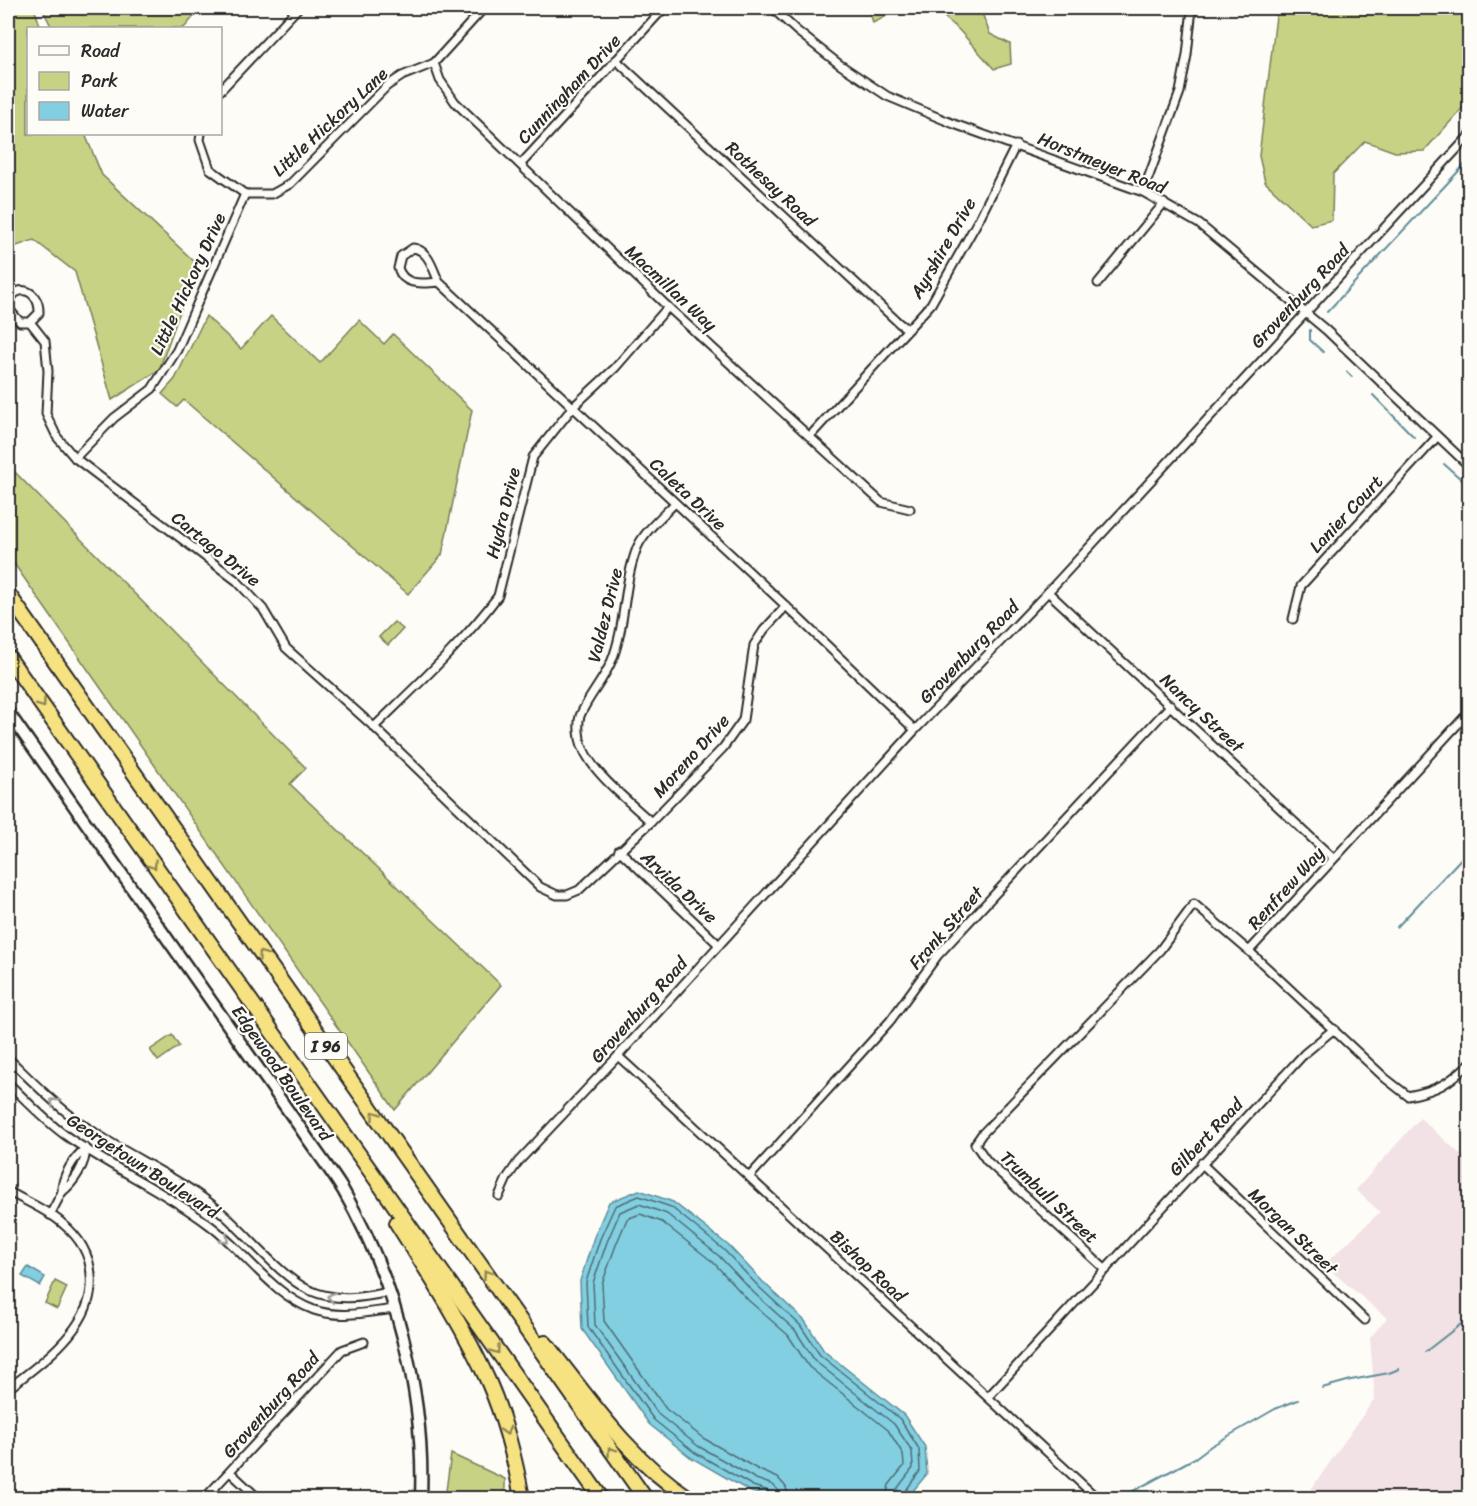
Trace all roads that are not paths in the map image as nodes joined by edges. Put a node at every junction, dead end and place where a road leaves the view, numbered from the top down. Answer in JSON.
{"nodes":[{"id":1,"x":298,"y":8,"type":"edge"},
{"id":2,"x":484,"y":8,"type":"edge"},
{"id":3,"x":664,"y":8,"type":"edge"},
{"id":4,"x":772,"y":8,"type":"edge"},
{"id":5,"x":1192,"y":8,"type":"edge"},
{"id":6,"x":616,"y":60,"type":"junction"},
{"id":7,"x":434,"y":63,"type":"junction"},
{"id":8,"x":222,"y":89,"type":"edge"},
{"id":9,"x":201,"y":135,"type":"edge"},
{"id":10,"x":1470,"y":135,"type":"edge"},
{"id":11,"x":1016,"y":145,"type":"junction"},
{"id":12,"x":520,"y":164,"type":"junction"},
{"id":13,"x":1143,"y":192,"type":"junction"},
{"id":14,"x":245,"y":194,"type":"junction"},
{"id":15,"x":1164,"y":203,"type":"junction"},
{"id":16,"x":439,"y":282,"type":"junction"},
{"id":17,"x":1098,"y":283,"type":"dead end"},
{"id":18,"x":668,"y":307,"type":"junction"},
{"id":19,"x":1305,"y":312,"type":"junction"},
{"id":20,"x":30,"y":322,"type":"junction"},
{"id":21,"x":908,"y":329,"type":"junction"},
{"id":22,"x":573,"y":407,"type":"junction"},
{"id":23,"x":810,"y":436,"type":"junction"},
{"id":24,"x":1437,"y":437,"type":"junction"},
{"id":25,"x":75,"y":458,"type":"junction"},
{"id":26,"x":1470,"y":467,"type":"edge"},
{"id":27,"x":675,"y":503,"type":"junction"},
{"id":28,"x":910,"y":509,"type":"dead end"},
{"id":29,"x":1048,"y":592,"type":"junction"},
{"id":30,"x":8,"y":594,"type":"edge"},
{"id":31,"x":786,"y":606,"type":"junction"},
{"id":32,"x":1293,"y":619,"type":"dead end"},
{"id":33,"x":8,"y":657,"type":"edge"},
{"id":34,"x":1171,"y":705,"type":"junction"},
{"id":35,"x":1470,"y":711,"type":"edge"},
{"id":36,"x":8,"y":712,"type":"edge"},
{"id":37,"x":374,"y":727,"type":"junction"},
{"id":38,"x":915,"y":730,"type":"junction"},
{"id":39,"x":651,"y":822,"type":"junction"},
{"id":40,"x":619,"y":850,"type":"junction"},
{"id":41,"x":1334,"y":858,"type":"junction"},
{"id":42,"x":567,"y":895,"type":"joint"},
{"id":43,"x":719,"y":945,"type":"junction"},
{"id":44,"x":1249,"y":951,"type":"junction"},
{"id":45,"x":1334,"y":1029,"type":"junction"},
{"id":46,"x":276,"y":1038,"type":"junction"},
{"id":47,"x":618,"y":1056,"type":"junction"},
{"id":48,"x":8,"y":1058,"type":"edge"},
{"id":49,"x":1470,"y":1063,"type":"edge"},
{"id":50,"x":8,"y":1083,"type":"edge"},
{"id":51,"x":975,"y":1144,"type":"joint"},
{"id":52,"x":86,"y":1148,"type":"junction"},
{"id":53,"x":1201,"y":1163,"type":"junction"},
{"id":54,"x":750,"y":1176,"type":"junction"},
{"id":55,"x":8,"y":1191,"type":"edge"},
{"id":56,"x":499,"y":1197,"type":"dead end"},
{"id":57,"x":50,"y":1215,"type":"junction"},
{"id":58,"x":1106,"y":1270,"type":"junction"},
{"id":59,"x":389,"y":1292,"type":"junction"},
{"id":60,"x":501,"y":1294,"type":"junction"},
{"id":61,"x":395,"y":1309,"type":"junction"},
{"id":62,"x":1365,"y":1320,"type":"dead end"},
{"id":63,"x":364,"y":1342,"type":"dead end"},
{"id":64,"x":8,"y":1389,"type":"edge"},
{"id":65,"x":987,"y":1397,"type":"junction"},
{"id":66,"x":230,"y":1472,"type":"junction"},
{"id":67,"x":205,"y":1498,"type":"edge"},
{"id":68,"x":258,"y":1498,"type":"edge"},
{"id":69,"x":421,"y":1498,"type":"edge"},
{"id":70,"x":522,"y":1498,"type":"edge"},
{"id":71,"x":601,"y":1498,"type":"edge"},
{"id":72,"x":645,"y":1498,"type":"edge"},
{"id":73,"x":689,"y":1498,"type":"edge"},
{"id":74,"x":1097,"y":1498,"type":"edge"}],
"edges":[{"from":1,"to":8,"type":"street"},
{"from":2,"to":7,"type":"street"},
{"from":3,"to":6,"type":"street","name":"Cunningham Drive"},
{"from":4,"to":11,"type":"street","name":"Horstmeyer Road"},
{"from":5,"to":13,"type":"street"},
{"from":6,"to":12,"type":"street","name":"Cunningham Drive"},
{"from":6,"to":21,"type":"street","name":"Rothesay Road"},
{"from":7,"to":12,"type":"street","name":"Macmillan Way"},
{"from":7,"to":14,"type":"street","name":"Little Hickory Lane"},
{"from":9,"to":14,"type":"street"},
{"from":10,"to":19,"type":"street","name":"Grovenburg Road"},
{"from":11,"to":13,"type":"street","name":"Horstmeyer Road"},
{"from":11,"to":21,"type":"street","name":"Ayrshire Drive"},
{"from":12,"to":18,"type":"street","name":"Macmillan Way"},
{"from":13,"to":15,"type":"street","name":"Horstmeyer Road"},
{"from":14,"to":25,"type":"street","name":"Little Hickory Drive"},
{"from":15,"to":17,"type":"street"},
{"from":15,"to":19,"type":"street","name":"Horstmeyer Road"},
{"from":16,"to":16,"type":"street","name":"Caleta Drive"},
{"from":16,"to":22,"type":"street","name":"Caleta Drive"},
{"from":18,"to":22,"type":"street","name":"Hydra Drive"},
{"from":18,"to":23,"type":"street","name":"Macmillan Way"},
{"from":19,"to":24,"type":"street","name":"Horstmeyer Road"},
{"from":19,"to":29,"type":"street","name":"Grovenburg Road"},
{"from":20,"to":20,"type":"street","name":"Cartago Drive"},
{"from":20,"to":25,"type":"street","name":"Cartago Drive"},
{"from":21,"to":23,"type":"street","name":"Ayrshire Drive"},
{"from":22,"to":27,"type":"street","name":"Caleta Drive"},
{"from":22,"to":37,"type":"street","name":"Hydra Drive"},
{"from":23,"to":28,"type":"street","name":"Macmillan Way"},
{"from":24,"to":26,"type":"street","name":"Horstmeyer Road"},
{"from":24,"to":32,"type":"street","name":"Lanier Court"},
{"from":25,"to":37,"type":"street","name":"Cartago Drive"},
{"from":27,"to":31,"type":"street","name":"Caleta Drive"},
{"from":27,"to":39,"type":"street","name":"Valdez Drive"},
{"from":29,"to":34,"type":"street","name":"Nancy Street"},
{"from":29,"to":38,"type":"street","name":"Grovenburg Road"},
{"from":60,"to":30,"type":"highway","number":"I 96","one_way":true},
{"from":31,"to":38,"type":"street","name":"Caleta Drive"},
{"from":31,"to":39,"type":"street","name":"Moreno Drive"},
{"from":33,"to":46,"type":"highway","number":"I 96","one_way":true},
{"from":34,"to":41,"type":"street","name":"Nancy Street"},
{"from":34,"to":54,"type":"street","name":"Frank Street"},
{"from":35,"to":41,"type":"street","name":"Renfrew Way"},
{"from":36,"to":59,"type":"street","name":"Edgewood Boulevard"},
{"from":37,"to":42,"type":"street","name":"Cartago Drive"},
{"from":38,"to":43,"type":"street","name":"Grovenburg Road"},
{"from":39,"to":40,"type":"street","name":"Moreno Drive"},
{"from":40,"to":42,"type":"street","name":"Moreno Drive"},
{"from":40,"to":43,"type":"street","name":"Arvida Drive"},
{"from":41,"to":44,"type":"street","name":"Renfrew Way"},
{"from":43,"to":47,"type":"street","name":"Grovenburg Road"},
{"from":44,"to":45,"type":"street"},
{"from":44,"to":51,"type":"street","name":"Renfrew Way"},
{"from":45,"to":49,"type":"street"},
{"from":45,"to":53,"type":"street","name":"Gilbert Road"},
{"from":46,"to":70,"type":"highway","one_way":true},
{"from":46,"to":71,"type":"highway","number":"I 96","one_way":true},
{"from":47,"to":54,"type":"street","name":"Bishop Road"},
{"from":47,"to":56,"type":"street","name":"Grovenburg Road"},
{"from":59,"to":48,"type":"street","name":"Georgetown Boulevard","one_way":true},
{"from":50,"to":52,"type":"street","name":"Georgetown Boulevard"},
{"from":51,"to":58,"type":"street","name":"Trumbull Street"},
{"from":52,"to":57,"type":"street"},
{"from":52,"to":61,"type":"street","name":"Georgetown Boulevard","one_way":true},
{"from":53,"to":58,"type":"street","name":"Gilbert Road"},
{"from":53,"to":62,"type":"street","name":"Morgan Street"},
{"from":54,"to":65,"type":"street","name":"Bishop Road"},
{"from":55,"to":57,"type":"street"},
{"from":57,"to":64,"type":"street"},
{"from":58,"to":65,"type":"street","name":"Gilbert Road"},
{"from":59,"to":61,"type":"street","name":"Edgewood Boulevard"},
{"from":72,"to":60,"type":"highway","number":"I 96","one_way":true},
{"from":60,"to":73,"type":"highway"},
{"from":61,"to":69,"type":"street","name":"Edgewood Boulevard"},
{"from":63,"to":66,"type":"street","name":"Grovenburg Road"},
{"from":65,"to":74,"type":"street","name":"Bishop Road"},
{"from":66,"to":67,"type":"street","name":"Grovenburg Road"},
{"from":66,"to":68,"type":"street"}]}
